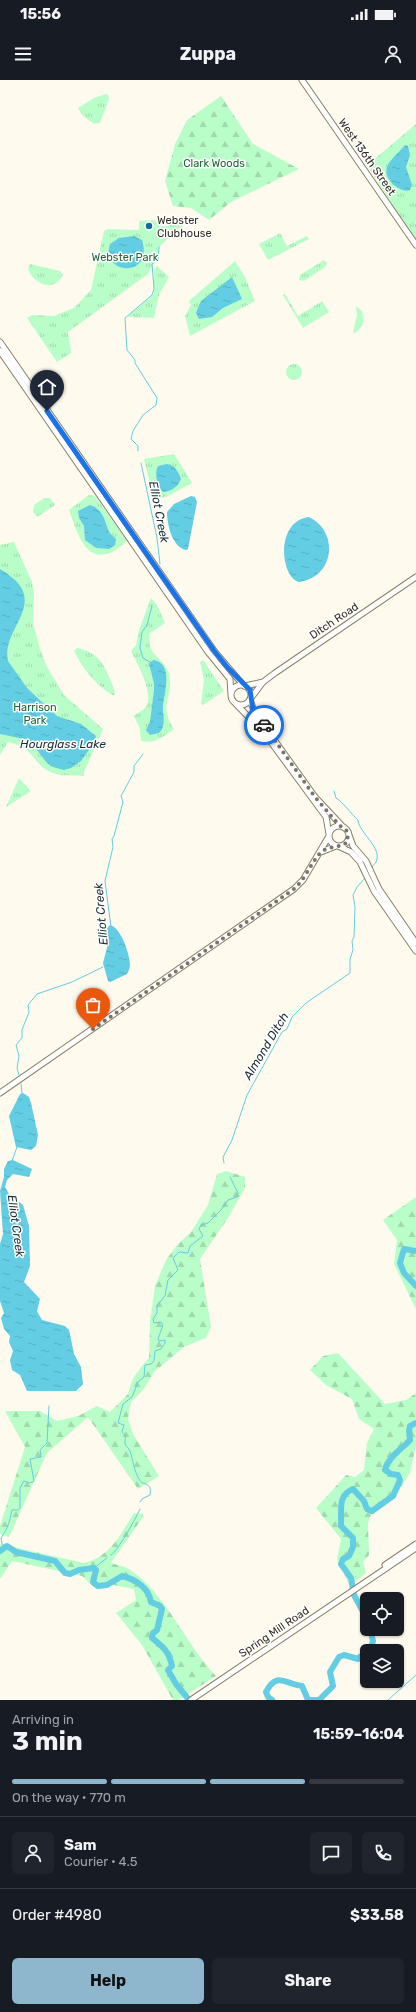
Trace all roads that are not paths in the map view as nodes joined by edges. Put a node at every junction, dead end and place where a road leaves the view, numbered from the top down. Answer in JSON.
{"nodes":[{"id":1,"x":302,"y":80,"type":"edge"},
{"id":2,"x":416,"y":245,"type":"edge"},
{"id":3,"x":0,"y":342,"type":"edge"},
{"id":4,"x":0,"y":351,"type":"edge"},
{"id":5,"x":416,"y":577,"type":"edge"},
{"id":6,"x":264,"y":682,"type":"junction"},
{"id":7,"x":245,"y":686,"type":"junction"},
{"id":8,"x":231,"y":695,"type":"junction"},
{"id":9,"x":251,"y":699,"type":"junction"},
{"id":10,"x":236,"y":704,"type":"junction"},
{"id":11,"x":343,"y":827,"type":"junction"},
{"id":12,"x":329,"y":835,"type":"junction"},
{"id":13,"x":349,"y":835,"type":"junction"},
{"id":14,"x":337,"y":846,"type":"junction"},
{"id":15,"x":321,"y":852,"type":"junction"},
{"id":16,"x":416,"y":943,"type":"edge"},
{"id":17,"x":416,"y":951,"type":"edge"},
{"id":18,"x":0,"y":1093,"type":"edge"},
{"id":19,"x":416,"y":1544,"type":"edge"},
{"id":20,"x":416,"y":1548,"type":"edge"},
{"id":21,"x":368,"y":1580,"type":"junction"},
{"id":22,"x":192,"y":1699,"type":"edge"}],
"edges":[{"from":1,"to":2,"type":"street","name":"West 136th Street"},
{"from":3,"to":7,"type":"street"},
{"from":4,"to":8,"type":"street"},
{"from":5,"to":6,"type":"street","name":"Ditch Road"},
{"from":6,"to":7,"type":"street","name":"Ditch Road"},
{"from":6,"to":9,"type":"street","name":"Ditch Road"},
{"from":7,"to":8,"type":"street"},
{"from":7,"to":9,"type":"street"},
{"from":8,"to":10,"type":"street"},
{"from":9,"to":10,"type":"street"},
{"from":9,"to":11,"type":"street"},
{"from":10,"to":12,"type":"street"},
{"from":11,"to":12,"type":"street"},
{"from":11,"to":13,"type":"street"},
{"from":12,"to":14,"type":"street"},
{"from":12,"to":15,"type":"street"},
{"from":13,"to":14,"type":"street"},
{"from":13,"to":16,"type":"street"},
{"from":14,"to":15,"type":"street"},
{"from":14,"to":17,"type":"street"},
{"from":15,"to":18,"type":"street"},
{"from":19,"to":21,"type":"street","name":"Spring Mill Road"},
{"from":20,"to":21,"type":"street","name":"Spring Mill Road"},
{"from":21,"to":22,"type":"street","name":"Spring Mill Road"}]}
